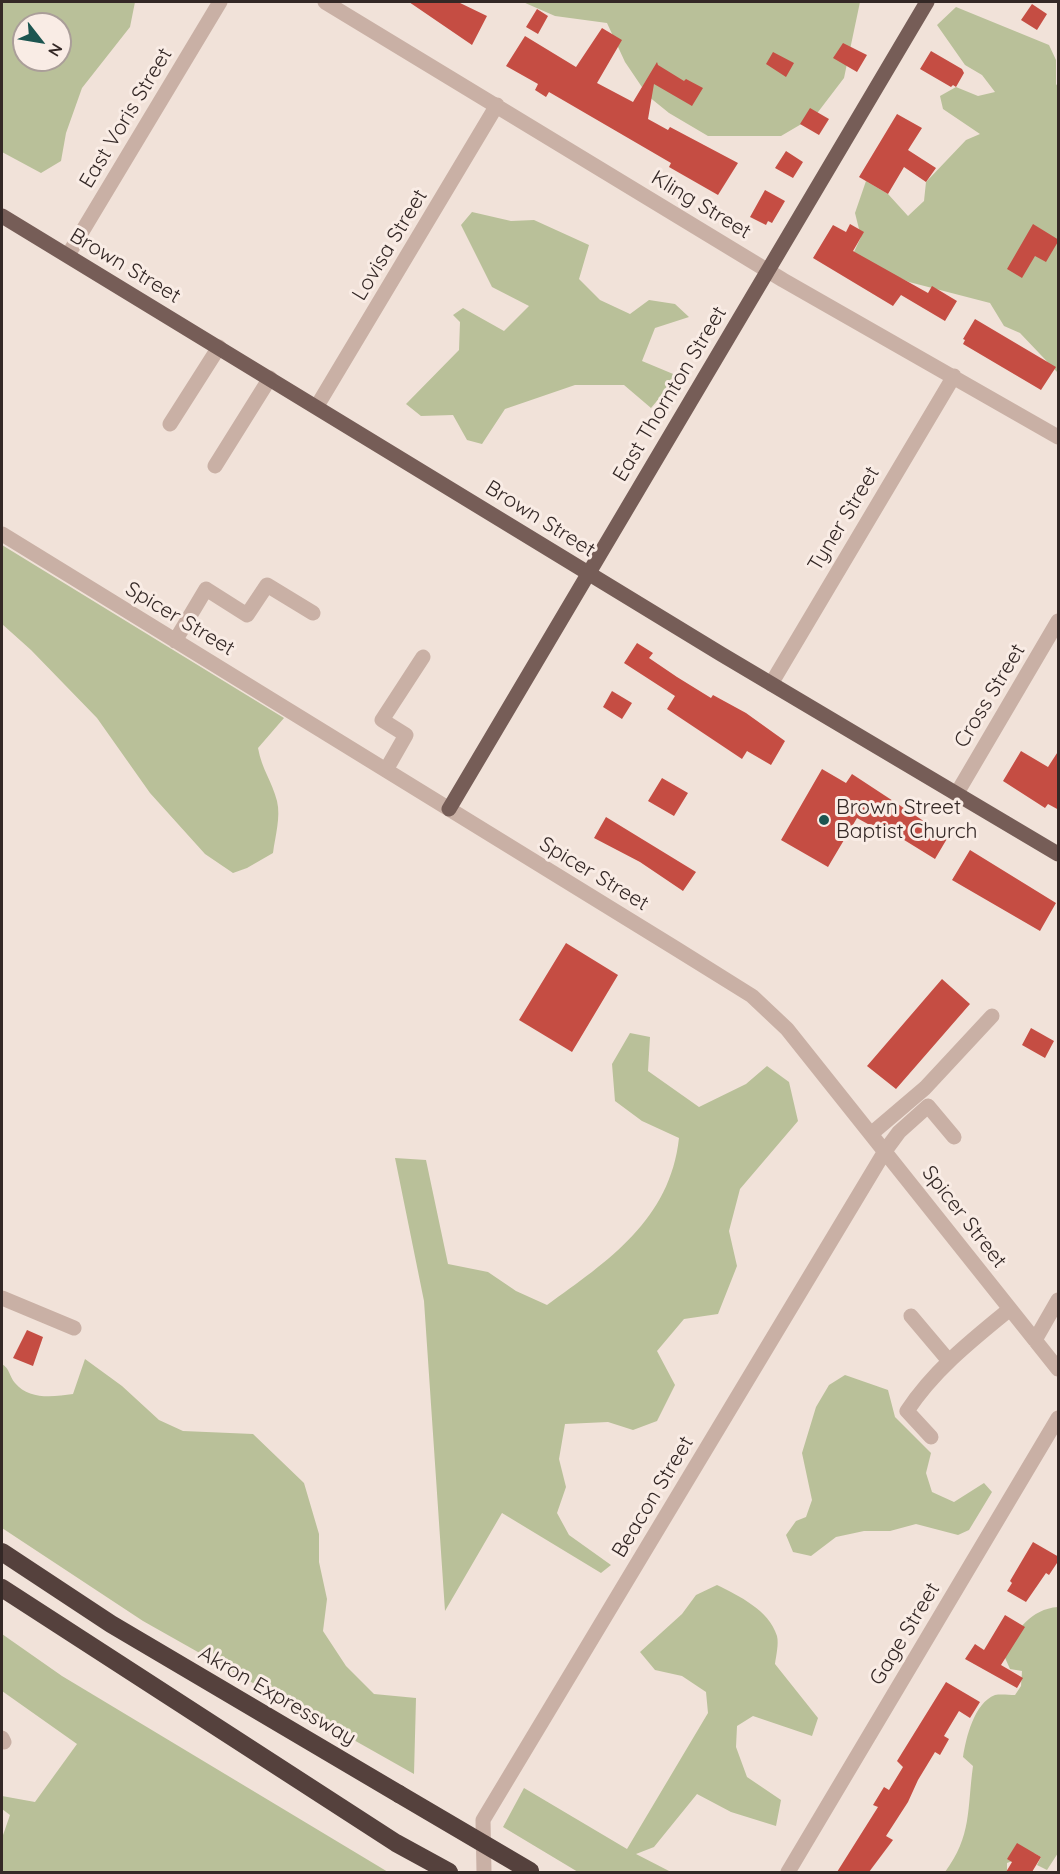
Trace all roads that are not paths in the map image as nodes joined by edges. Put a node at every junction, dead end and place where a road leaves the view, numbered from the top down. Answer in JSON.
{"nodes":[{"id":1,"x":220,"y":2,"type":"edge"},
{"id":2,"x":325,"y":2,"type":"edge"},
{"id":3,"x":927,"y":2,"type":"edge"},
{"id":4,"x":348,"y":7,"type":"edge"},
{"id":5,"x":496,"y":105,"type":"junction"},
{"id":6,"x":2,"y":216,"type":"edge"},
{"id":7,"x":68,"y":255,"type":"junction"},
{"id":8,"x":768,"y":270,"type":"junction"},
{"id":9,"x":219,"y":347,"type":"junction"},
{"id":10,"x":954,"y":376,"type":"junction"},
{"id":11,"x":270,"y":378,"type":"junction"},
{"id":12,"x":317,"y":406,"type":"junction"},
{"id":13,"x":170,"y":424,"type":"dead end"},
{"id":14,"x":1059,"y":437,"type":"edge"},
{"id":15,"x":215,"y":466,"type":"dead end"},
{"id":16,"x":2,"y":534,"type":"edge"},
{"id":17,"x":588,"y":573,"type":"junction"},
{"id":18,"x":313,"y":613,"type":"dead end"},
{"id":19,"x":1059,"y":621,"type":"edge"},
{"id":20,"x":175,"y":641,"type":"junction"},
{"id":21,"x":423,"y":657,"type":"dead end"},
{"id":22,"x":771,"y":684,"type":"junction"},
{"id":23,"x":386,"y":770,"type":"junction"},
{"id":24,"x":957,"y":793,"type":"junction"},
{"id":25,"x":449,"y":808,"type":"junction"},
{"id":26,"x":1059,"y":854,"type":"edge"},
{"id":27,"x":992,"y":1016,"type":"dead end"},
{"id":28,"x":872,"y":1134,"type":"junction"},
{"id":29,"x":954,"y":1137,"type":"dead end"},
{"id":30,"x":885,"y":1151,"type":"junction"},
{"id":31,"x":2,"y":1298,"type":"edge"},
{"id":32,"x":1059,"y":1300,"type":"edge"},
{"id":33,"x":1010,"y":1309,"type":"junction"},
{"id":34,"x":911,"y":1316,"type":"dead end"},
{"id":35,"x":74,"y":1328,"type":"dead end"},
{"id":36,"x":1035,"y":1340,"type":"junction"},
{"id":37,"x":949,"y":1361,"type":"junction"},
{"id":38,"x":1059,"y":1370,"type":"edge"},
{"id":39,"x":1059,"y":1418,"type":"edge"},
{"id":40,"x":931,"y":1437,"type":"dead end"},
{"id":41,"x":2,"y":1552,"type":"edge"},
{"id":42,"x":2,"y":1588,"type":"edge"},
{"id":43,"x":449,"y":1872,"type":"edge"},
{"id":44,"x":484,"y":1872,"type":"edge"},
{"id":45,"x":531,"y":1872,"type":"edge"},
{"id":46,"x":788,"y":1872,"type":"edge"}],
"edges":[{"from":1,"to":7,"type":"street","name":"East Voris Street"},
{"from":2,"to":4,"type":"street","name":"Kling Street"},
{"from":3,"to":8,"type":"main road","name":"East Thornton Street"},
{"from":4,"to":5,"type":"street","name":"Kling Street"},
{"from":5,"to":8,"type":"street","name":"Kling Street"},
{"from":5,"to":12,"type":"street","name":"Lovisa Street"},
{"from":6,"to":7,"type":"main road","name":"Brown Street"},
{"from":7,"to":9,"type":"main road","name":"Brown Street"},
{"from":8,"to":10,"type":"street","name":"Kling Street"},
{"from":8,"to":17,"type":"main road","name":"East Thornton Street"},
{"from":9,"to":11,"type":"main road","name":"Brown Street"},
{"from":9,"to":13,"type":"street"},
{"from":10,"to":14,"type":"street","name":"Kling Street"},
{"from":10,"to":22,"type":"street","name":"Tyner Street"},
{"from":11,"to":12,"type":"main road","name":"Brown Street"},
{"from":11,"to":15,"type":"street"},
{"from":12,"to":17,"type":"main road","name":"Brown Street"},
{"from":16,"to":20,"type":"street","name":"Spicer Street"},
{"from":17,"to":22,"type":"main road","name":"Brown Street"},
{"from":17,"to":25,"type":"main road","name":"East Thornton Street"},
{"from":18,"to":20,"type":"street"},
{"from":19,"to":24,"type":"street","name":"Cross Street"},
{"from":20,"to":23,"type":"street","name":"Spicer Street"},
{"from":21,"to":23,"type":"street"},
{"from":22,"to":24,"type":"main road","name":"Brown Street"},
{"from":23,"to":25,"type":"street","name":"Spicer Street"},
{"from":24,"to":26,"type":"main road","name":"Brown Street"},
{"from":25,"to":28,"type":"street","name":"Spicer Street"},
{"from":27,"to":28,"type":"street"},
{"from":28,"to":30,"type":"street","name":"Spicer Street"},
{"from":29,"to":30,"type":"street","name":"Beacon Street"},
{"from":30,"to":33,"type":"street","name":"Spicer Street"},
{"from":30,"to":44,"type":"street","name":"Beacon Street"},
{"from":31,"to":35,"type":"street"},
{"from":32,"to":36,"type":"street"},
{"from":33,"to":36,"type":"street","name":"Spicer Street"},
{"from":33,"to":37,"type":"street"},
{"from":34,"to":37,"type":"street"},
{"from":36,"to":38,"type":"street","name":"Spicer Street"},
{"from":37,"to":40,"type":"street"},
{"from":39,"to":46,"type":"street","name":"Gage Street"},
{"from":41,"to":45,"type":"highway","name":"Akron Expressway","bridge":true},
{"from":42,"to":43,"type":"highway"}]}
